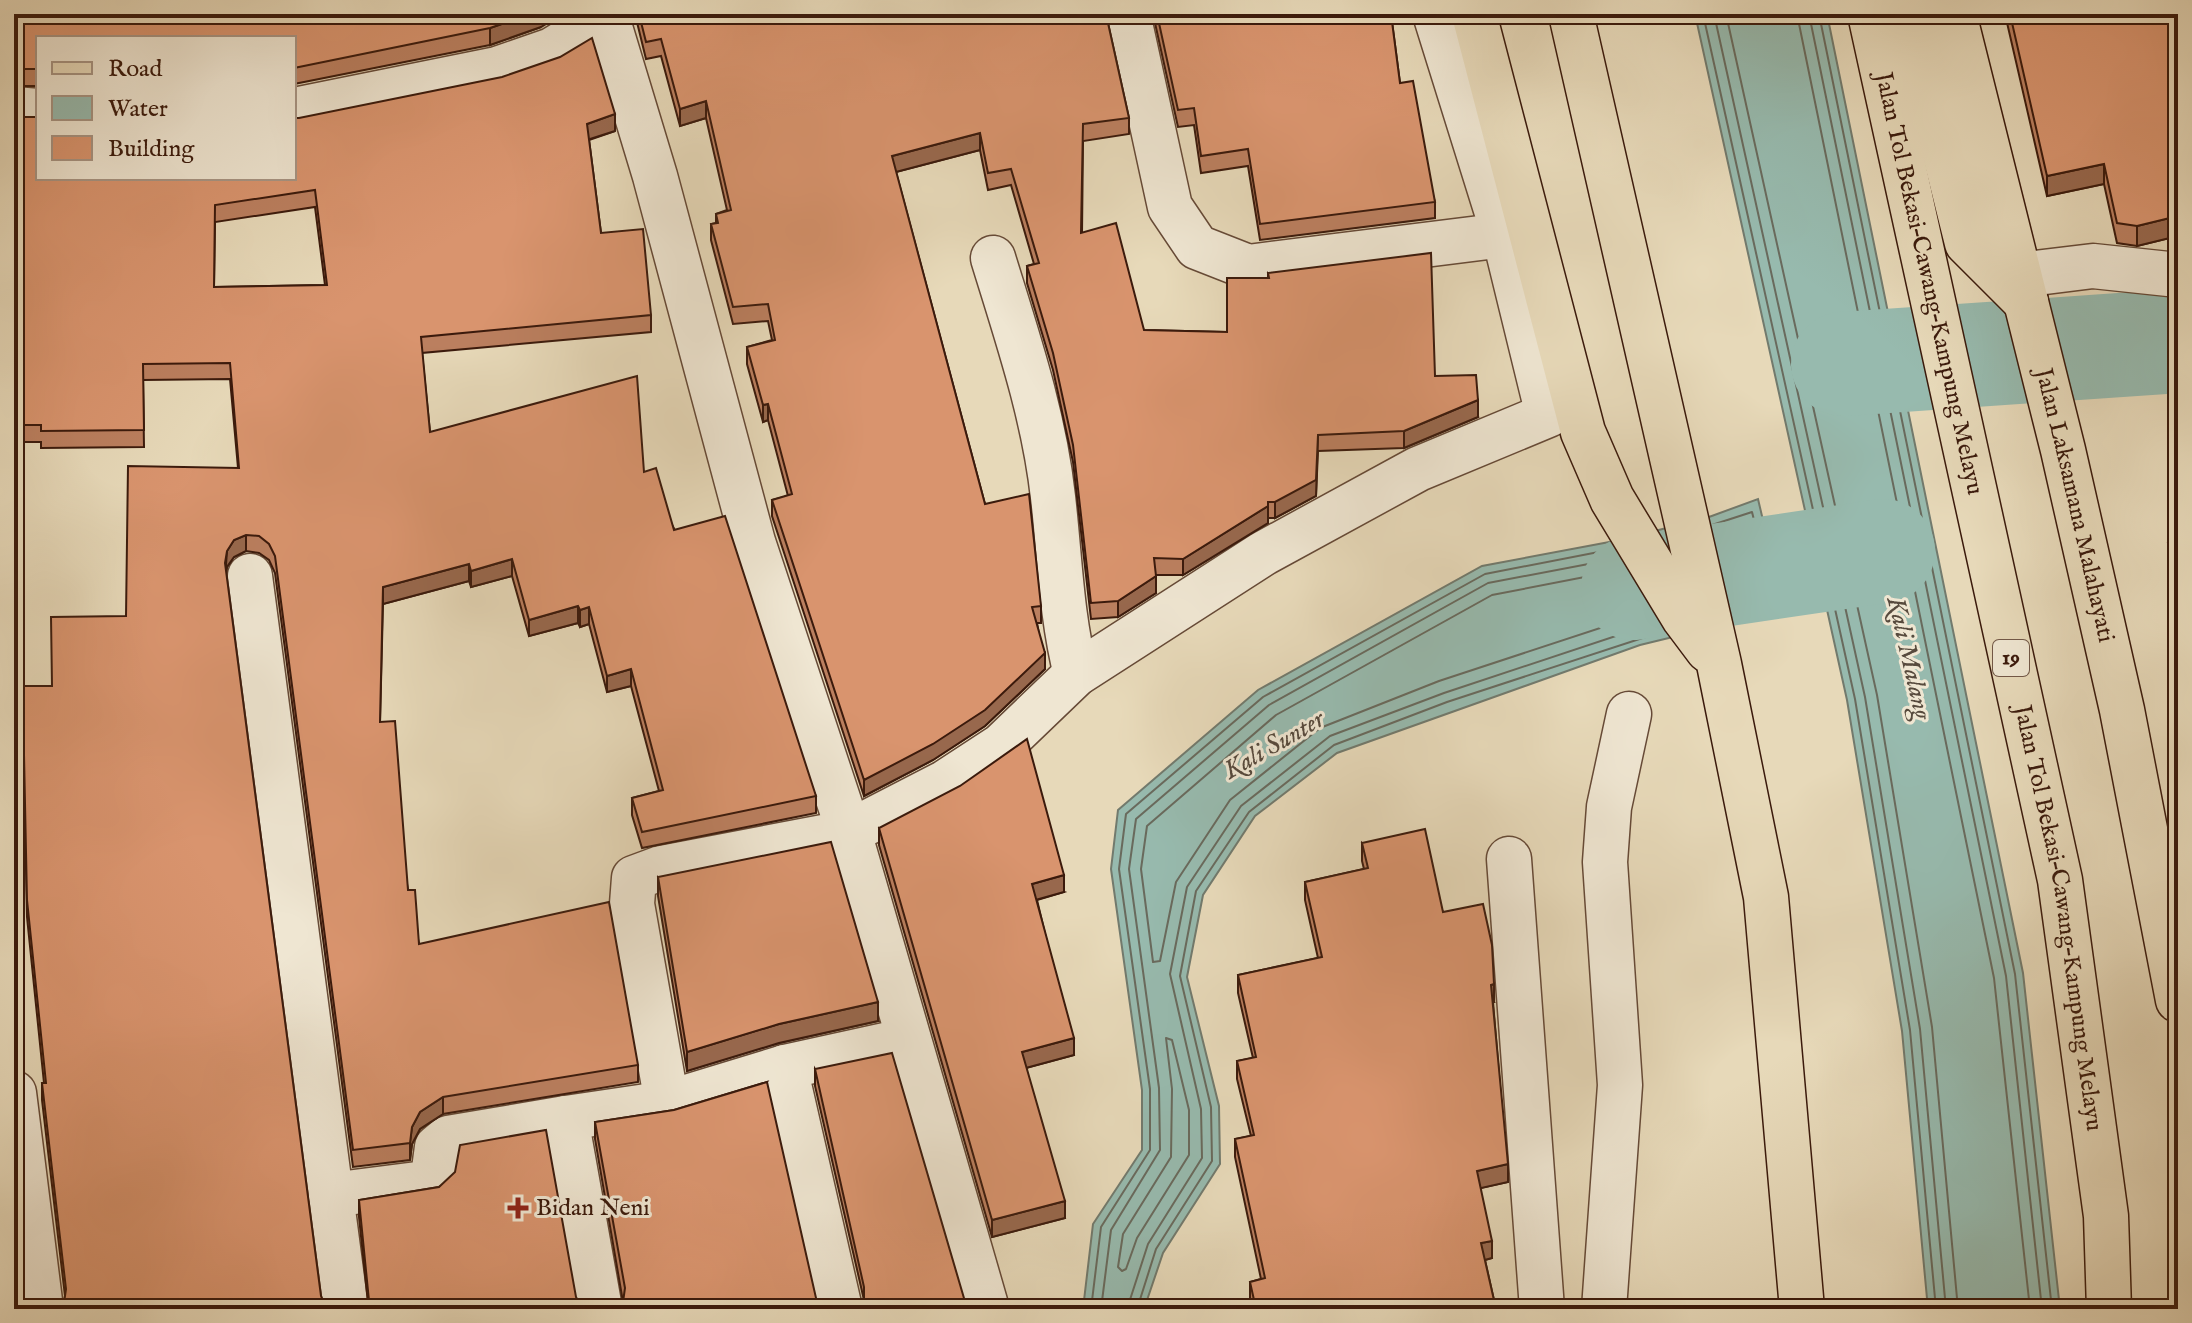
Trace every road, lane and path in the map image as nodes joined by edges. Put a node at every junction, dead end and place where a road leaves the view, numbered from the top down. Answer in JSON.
{"nodes":[{"id":1,"x":1128,"y":14,"type":"edge"},
{"id":2,"x":1435,"y":14,"type":"edge"},
{"id":3,"x":1474,"y":14,"type":"edge"},
{"id":4,"x":1571,"y":14,"type":"edge"},
{"id":5,"x":1870,"y":14,"type":"edge"},
{"id":6,"x":1910,"y":14,"type":"edge"},
{"id":7,"x":1954,"y":14,"type":"edge"},
{"id":8,"x":608,"y":15,"type":"edge"},
{"id":9,"x":14,"y":109,"type":"edge"},
{"id":10,"x":296,"y":110,"type":"edge"},
{"id":11,"x":36,"y":111,"type":"edge"},
{"id":12,"x":1504,"y":235,"type":"junction"},
{"id":13,"x":993,"y":258,"type":"dead end"},
{"id":14,"x":2178,"y":275,"type":"edge"},
{"id":15,"x":2026,"y":300,"type":"junction"},
{"id":16,"x":250,"y":576,"type":"dead end"},
{"id":17,"x":1719,"y":664,"type":"junction"},
{"id":18,"x":1076,"y":674,"type":"junction"},
{"id":19,"x":1629,"y":714,"type":"dead end"},
{"id":20,"x":849,"y":832,"type":"junction"},
{"id":21,"x":1509,"y":859,"type":"dead end"},
{"id":22,"x":2178,"y":1000,"type":"edge"},
{"id":23,"x":908,"y":1040,"type":"junction"},
{"id":24,"x":785,"y":1067,"type":"junction"},
{"id":25,"x":14,"y":1093,"type":"edge"},
{"id":26,"x":667,"y":1103,"type":"junction"},
{"id":27,"x":566,"y":1118,"type":"junction"},
{"id":28,"x":331,"y":1195,"type":"junction"},
{"id":29,"x":41,"y":1309,"type":"edge"},
{"id":30,"x":346,"y":1309,"type":"edge"},
{"id":31,"x":600,"y":1309,"type":"edge"},
{"id":32,"x":840,"y":1309,"type":"edge"},
{"id":33,"x":987,"y":1309,"type":"edge"},
{"id":34,"x":1542,"y":1309,"type":"edge"},
{"id":35,"x":1604,"y":1309,"type":"edge"},
{"id":36,"x":1802,"y":1309,"type":"edge"},
{"id":37,"x":2109,"y":1309,"type":"edge"}],
"edges":[{"from":1,"to":12,"type":"street"},
{"from":2,"to":12,"type":"street"},
{"from":3,"to":17,"type":"main road"},
{"from":4,"to":17,"type":"main road"},
{"from":5,"to":37,"type":"main road","name":"Jalan Tol Bekasi–Cawang–Kampung Melayu","number":"19"},
{"from":6,"to":15,"type":"main road"},
{"from":7,"to":15,"type":"main road","name":"Jalan Laksamana Malahayati"},
{"from":8,"to":10,"type":"street"},
{"from":8,"to":20,"type":"street"},
{"from":9,"to":11,"type":"street"},
{"from":12,"to":18,"type":"street"},
{"from":13,"to":18,"type":"street"},
{"from":14,"to":15,"type":"street"},
{"from":15,"to":22,"type":"main road","name":"Jalan Laksamana Malahayati"},
{"from":16,"to":28,"type":"street"},
{"from":17,"to":36,"type":"main road"},
{"from":18,"to":20,"type":"street"},
{"from":19,"to":35,"type":"street"},
{"from":20,"to":23,"type":"street"},
{"from":20,"to":26,"type":"street"},
{"from":21,"to":34,"type":"street"},
{"from":23,"to":24,"type":"street"},
{"from":23,"to":33,"type":"street"},
{"from":24,"to":26,"type":"street"},
{"from":24,"to":32,"type":"street"},
{"from":25,"to":29,"type":"street"},
{"from":26,"to":27,"type":"street"},
{"from":27,"to":28,"type":"street"},
{"from":27,"to":31,"type":"street"},
{"from":28,"to":30,"type":"street"}]}
